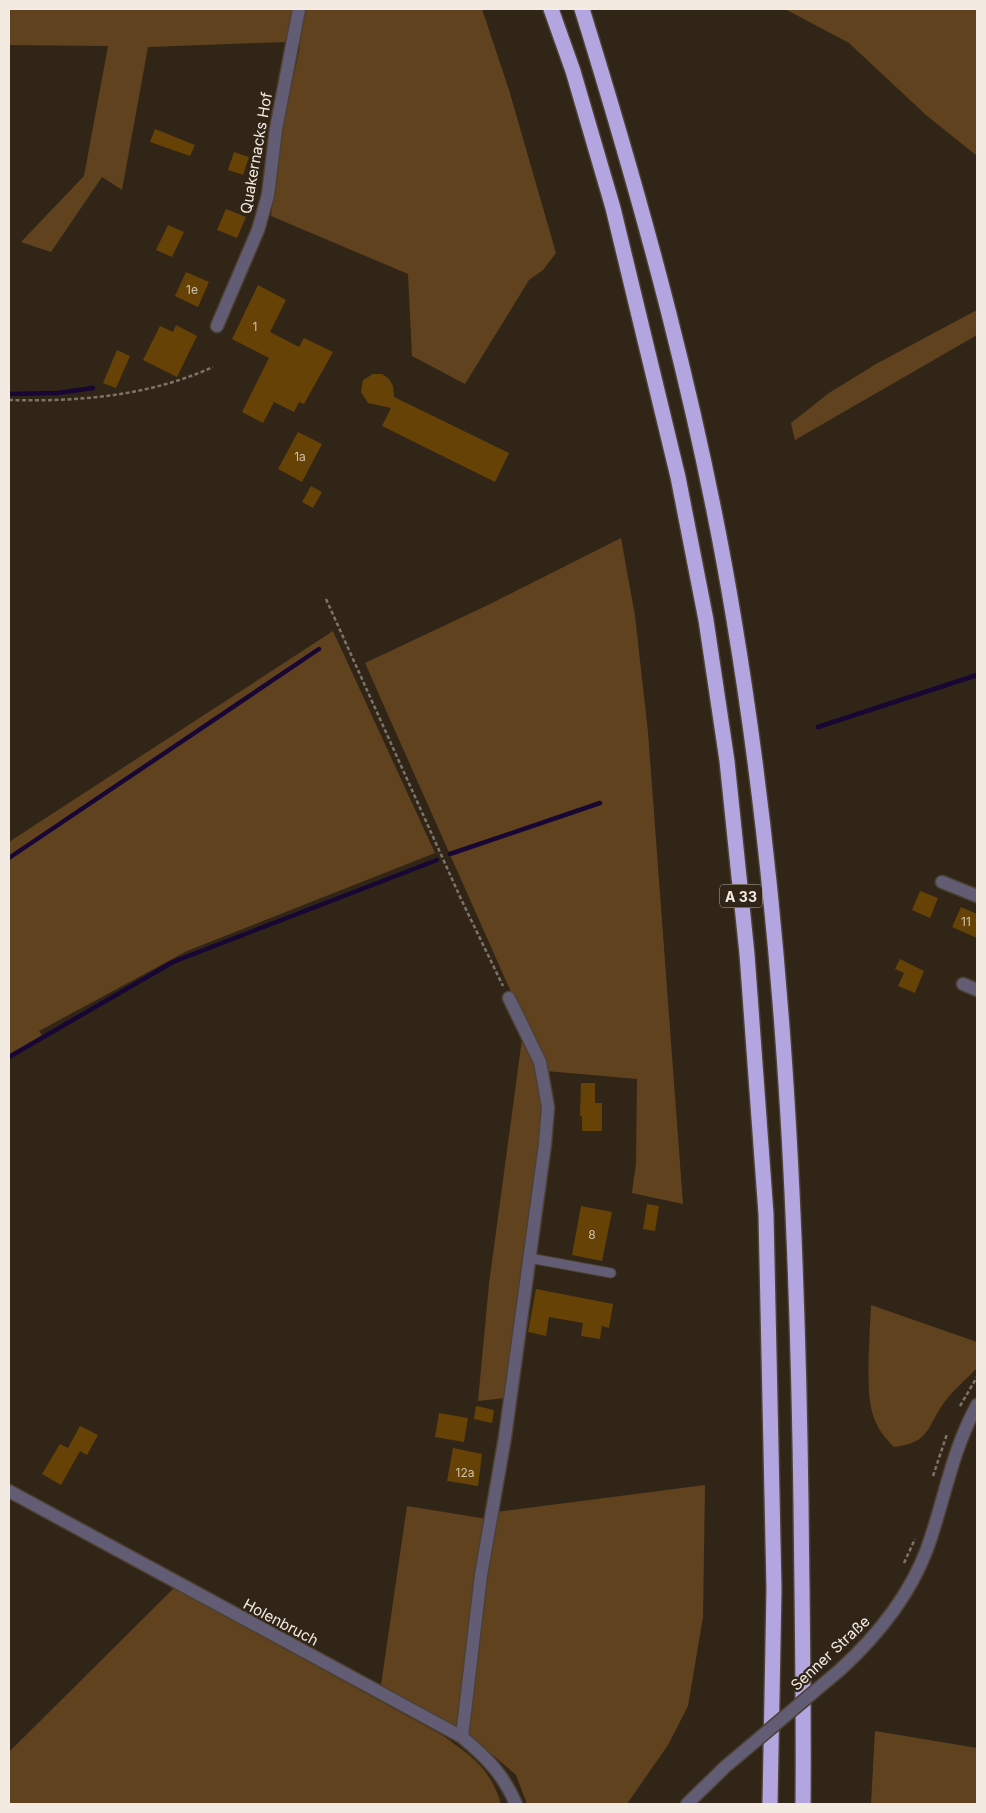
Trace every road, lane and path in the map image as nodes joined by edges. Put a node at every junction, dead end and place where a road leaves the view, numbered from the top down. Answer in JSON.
{"nodes":[{"id":1,"x":299,"y":9,"type":"edge"},
{"id":2,"x":551,"y":9,"type":"edge"},
{"id":3,"x":582,"y":9,"type":"edge"},
{"id":4,"x":217,"y":326,"type":"dead end"},
{"id":5,"x":213,"y":366,"type":"dead end"},
{"id":6,"x":9,"y":400,"type":"edge"},
{"id":7,"x":326,"y":599,"type":"dead end"},
{"id":8,"x":942,"y":882,"type":"dead end"},
{"id":9,"x":977,"y":896,"type":"edge"},
{"id":10,"x":963,"y":984,"type":"dead end"},
{"id":11,"x":977,"y":990,"type":"edge"},
{"id":12,"x":509,"y":998,"type":"joint"},
{"id":13,"x":529,"y":1258,"type":"junction"},
{"id":14,"x":611,"y":1273,"type":"dead end"},
{"id":15,"x":977,"y":1377,"type":"edge"},
{"id":16,"x":977,"y":1405,"type":"edge"},
{"id":17,"x":959,"y":1407,"type":"dead end"},
{"id":18,"x":949,"y":1429,"type":"dead end"},
{"id":19,"x":932,"y":1479,"type":"dead end"},
{"id":20,"x":9,"y":1491,"type":"edge"},
{"id":21,"x":918,"y":1531,"type":"dead end"},
{"id":22,"x":904,"y":1564,"type":"dead end"},
{"id":23,"x":462,"y":1738,"type":"junction"},
{"id":24,"x":516,"y":1804,"type":"edge"},
{"id":25,"x":687,"y":1804,"type":"edge"},
{"id":26,"x":770,"y":1804,"type":"edge"},
{"id":27,"x":803,"y":1804,"type":"edge"}],
"edges":[{"from":1,"to":4,"type":"street","name":"Quakernacks Hof"},
{"from":2,"to":26,"type":"highway","number":"A 33"},
{"from":3,"to":27,"type":"highway","number":"A 33"},
{"from":5,"to":6,"type":"path"},
{"from":7,"to":12,"type":"path"},
{"from":8,"to":9,"type":"street"},
{"from":10,"to":11,"type":"street"},
{"from":12,"to":13,"type":"street"},
{"from":13,"to":14,"type":"lane"},
{"from":13,"to":23,"type":"street"},
{"from":15,"to":17,"type":"path"},
{"from":16,"to":25,"type":"street","name":"Senner Straße","bridge":true},
{"from":18,"to":19,"type":"path"},
{"from":20,"to":23,"type":"street","name":"Holenbruch"},
{"from":21,"to":22,"type":"path"},
{"from":23,"to":24,"type":"street","name":"Holenbruch"}]}
